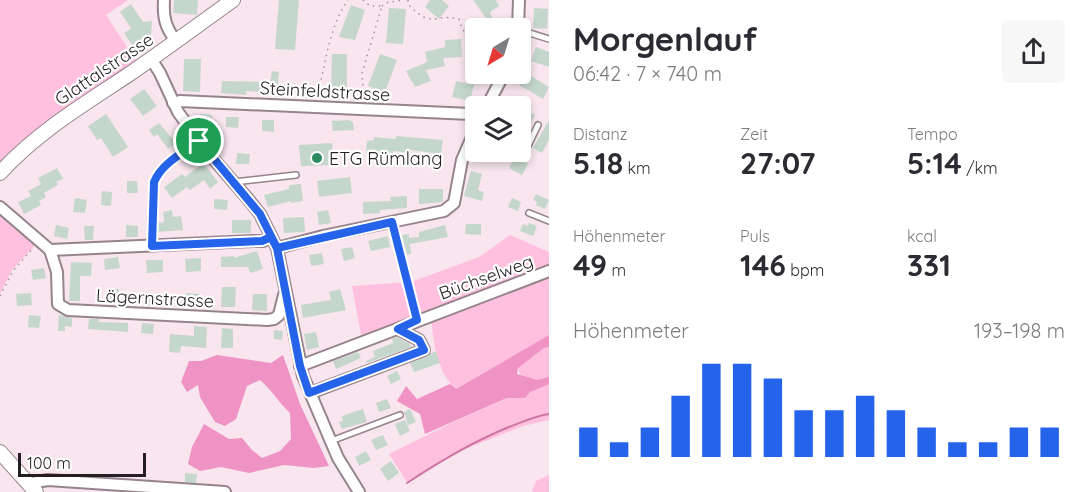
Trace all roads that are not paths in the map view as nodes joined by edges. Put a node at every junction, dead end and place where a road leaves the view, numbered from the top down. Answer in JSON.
{"nodes":[{"id":1,"x":164,"y":0,"type":"edge"},
{"id":2,"x":232,"y":0,"type":"edge"},
{"id":3,"x":519,"y":0,"type":"edge"},
{"id":4,"x":519,"y":18,"type":"edge"},
{"id":5,"x":531,"y":33,"type":"edge"},
{"id":6,"x":549,"y":39,"type":"edge"},
{"id":7,"x":176,"y":41,"type":"junction"},
{"id":8,"x":151,"y":59,"type":"junction"},
{"id":9,"x":173,"y":103,"type":"junction"},
{"id":10,"x":465,"y":114,"type":"edge"},
{"id":11,"x":538,"y":125,"type":"dead end"},
{"id":12,"x":531,"y":140,"type":"edge"},
{"id":13,"x":199,"y":141,"type":"junction"},
{"id":14,"x":465,"y":153,"type":"edge"},
{"id":15,"x":0,"y":173,"type":"edge"},
{"id":16,"x":296,"y":175,"type":"dead end"},
{"id":17,"x":234,"y":182,"type":"junction"},
{"id":18,"x":0,"y":207,"type":"edge"},
{"id":19,"x":529,"y":213,"type":"dead end"},
{"id":20,"x":549,"y":221,"type":"edge"},
{"id":21,"x":271,"y":237,"type":"junction"},
{"id":22,"x":152,"y":246,"type":"junction"},
{"id":23,"x":277,"y":248,"type":"junction"},
{"id":24,"x":50,"y":250,"type":"junction"},
{"id":25,"x":549,"y":272,"type":"edge"},
{"id":26,"x":285,"y":289,"type":"junction"},
{"id":27,"x":398,"y":329,"type":"junction"},
{"id":28,"x":300,"y":366,"type":"junction"},
{"id":29,"x":309,"y":393,"type":"junction"},
{"id":30,"x":400,"y":415,"type":"dead end"},
{"id":31,"x":331,"y":441,"type":"junction"},
{"id":32,"x":0,"y":452,"type":"edge"},
{"id":33,"x":34,"y":489,"type":"edge"},
{"id":34,"x":354,"y":491,"type":"edge"},
{"id":35,"x":225,"y":492,"type":"edge"}],
"edges":[{"from":1,"to":7,"type":"street"},
{"from":2,"to":7,"type":"street","name":"Glattalstrasse"},
{"from":3,"to":4,"type":"street"},
{"from":5,"to":6,"type":"lane"},
{"from":7,"to":8,"type":"street","name":"Glattalstrasse"},
{"from":8,"to":9,"type":"street"},
{"from":8,"to":15,"type":"street","name":"Glattalstrasse"},
{"from":9,"to":10,"type":"street","name":"Steinfeldstrasse"},
{"from":9,"to":13,"type":"street"},
{"from":11,"to":12,"type":"lane"},
{"from":13,"to":17,"type":"street"},
{"from":13,"to":22,"type":"lane"},
{"from":14,"to":23,"type":"street"},
{"from":16,"to":17,"type":"lane"},
{"from":17,"to":21,"type":"street"},
{"from":18,"to":24,"type":"street"},
{"from":19,"to":20,"type":"lane"},
{"from":21,"to":22,"type":"street"},
{"from":21,"to":23,"type":"street"},
{"from":22,"to":24,"type":"street"},
{"from":23,"to":26,"type":"street"},
{"from":24,"to":26,"type":"street","name":"Lägernstrasse"},
{"from":25,"to":27,"type":"street","name":"Büchselweg"},
{"from":26,"to":28,"type":"street"},
{"from":27,"to":28,"type":"street","name":"Büchselweg"},
{"from":27,"to":29,"type":"street"},
{"from":28,"to":29,"type":"street"},
{"from":29,"to":31,"type":"street"},
{"from":30,"to":31,"type":"lane"},
{"from":31,"to":34,"type":"street"},
{"from":32,"to":33,"type":"street"},
{"from":33,"to":35,"type":"street"}]}
